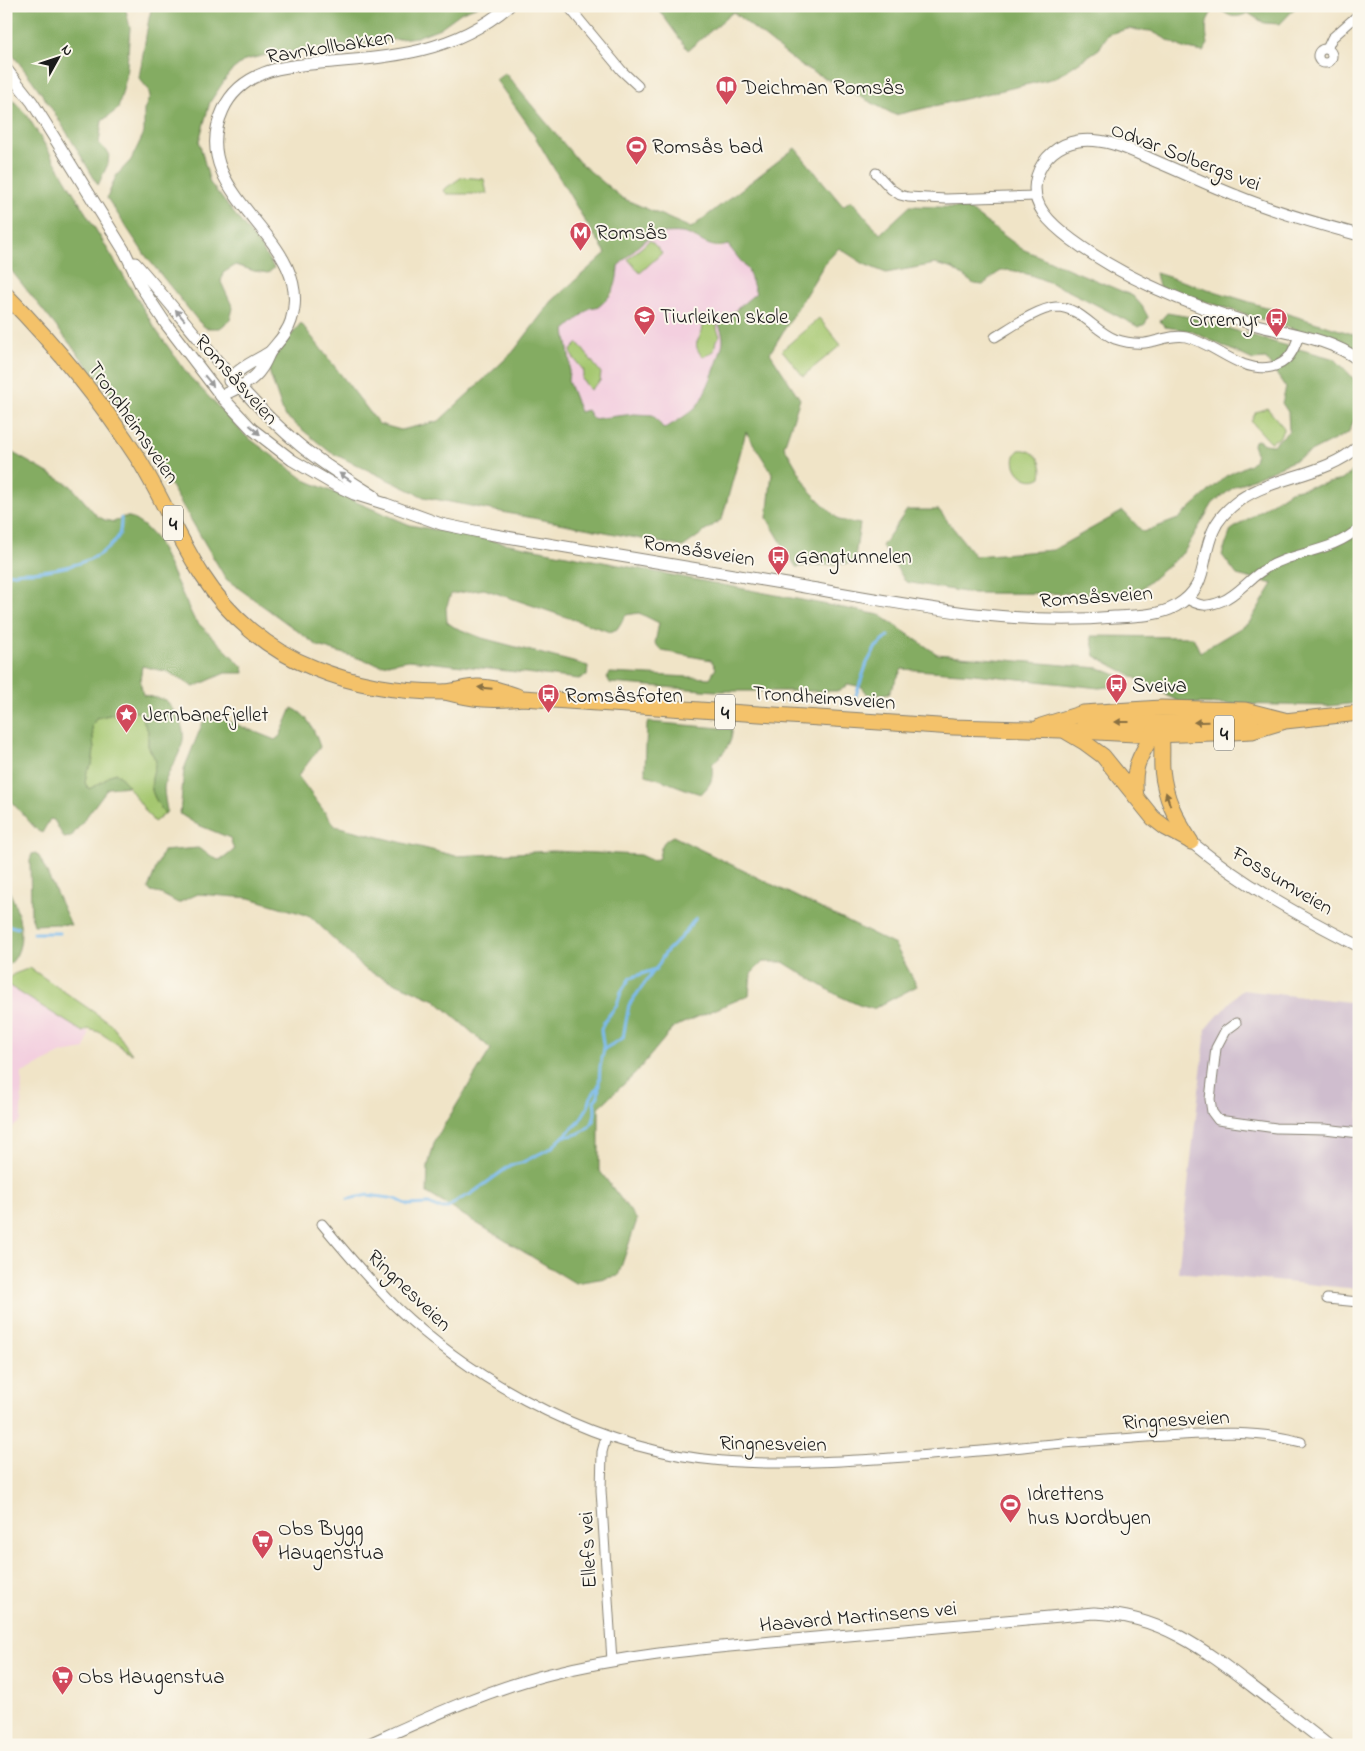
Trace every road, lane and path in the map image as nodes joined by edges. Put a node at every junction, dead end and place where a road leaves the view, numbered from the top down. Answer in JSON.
{"nodes":[{"id":1,"x":509,"y":6,"type":"edge"},
{"id":2,"x":568,"y":6,"type":"edge"},
{"id":3,"x":1359,"y":14,"type":"edge"},
{"id":4,"x":1327,"y":49,"type":"dead end"},
{"id":5,"x":6,"y":69,"type":"edge"},
{"id":6,"x":638,"y":86,"type":"dead end"},
{"id":7,"x":876,"y":173,"type":"dead end"},
{"id":8,"x":1036,"y":196,"type":"junction"},
{"id":9,"x":1359,"y":235,"type":"edge"},
{"id":10,"x":125,"y":252,"type":"junction"},
{"id":11,"x":6,"y":295,"type":"edge"},
{"id":12,"x":1299,"y":335,"type":"junction"},
{"id":13,"x":995,"y":337,"type":"dead end"},
{"id":14,"x":270,"y":352,"type":"junction"},
{"id":15,"x":1359,"y":360,"type":"edge"},
{"id":16,"x":232,"y":377,"type":"junction"},
{"id":17,"x":241,"y":387,"type":"junction"},
{"id":18,"x":221,"y":396,"type":"junction"},
{"id":19,"x":1359,"y":446,"type":"edge"},
{"id":20,"x":386,"y":504,"type":"junction"},
{"id":21,"x":1359,"y":528,"type":"edge"},
{"id":22,"x":1186,"y":598,"type":"junction"},
{"id":23,"x":1359,"y":713,"type":"edge"},
{"id":24,"x":1285,"y":721,"type":"junction"},
{"id":25,"x":1032,"y":730,"type":"junction"},
{"id":26,"x":1061,"y":730,"type":"junction"},
{"id":27,"x":1158,"y":731,"type":"junction"},
{"id":28,"x":1136,"y":797,"type":"junction"},
{"id":29,"x":1191,"y":842,"type":"junction"},
{"id":30,"x":1359,"y":946,"type":"edge"},
{"id":31,"x":1236,"y":1023,"type":"dead end"},
{"id":32,"x":1359,"y":1133,"type":"edge"},
{"id":33,"x":322,"y":1224,"type":"dead end"},
{"id":34,"x":1328,"y":1299,"type":"dead end"},
{"id":35,"x":1359,"y":1302,"type":"edge"},
{"id":36,"x":606,"y":1437,"type":"junction"},
{"id":37,"x":1301,"y":1442,"type":"dead end"},
{"id":38,"x":612,"y":1661,"type":"junction"},
{"id":39,"x":367,"y":1745,"type":"edge"},
{"id":40,"x":1328,"y":1745,"type":"edge"}],
"edges":[{"from":1,"to":14,"type":"street","name":"Ravnkollbakken"},
{"from":2,"to":6,"type":"street"},
{"from":3,"to":4,"type":"street"},
{"from":5,"to":10,"type":"street","name":"Romsåsveien"},
{"from":7,"to":8,"type":"street"},
{"from":8,"to":9,"type":"street","name":"Odvar Solbergs vei"},
{"from":8,"to":12,"type":"street"},
{"from":16,"to":10,"type":"street","name":"Romsåsveien","one_way":true},
{"from":10,"to":18,"type":"street","name":"Romsåsveien","one_way":true},
{"from":11,"to":25,"type":"highway","name":"Trondheimsveien","number":"4"},
{"from":12,"to":13,"type":"street"},
{"from":12,"to":15,"type":"street"},
{"from":14,"to":16,"type":"street","name":"Ravnkollbakken"},
{"from":14,"to":17,"type":"street","name":"Ravnkollbakken"},
{"from":16,"to":17,"type":"street","name":"Romsåsveien"},
{"from":16,"to":18,"type":"street","name":"Ravnkollbakken"},
{"from":17,"to":18,"type":"street","name":"Ravnkollbakken"},
{"from":20,"to":17,"type":"street","name":"Romsåsveien","one_way":true},
{"from":18,"to":20,"type":"street","name":"Romsåsveien","one_way":true},
{"from":19,"to":22,"type":"street"},
{"from":20,"to":22,"type":"street","name":"Romsåsveien"},
{"from":21,"to":22,"type":"street"},
{"from":23,"to":24,"type":"highway","name":"Trondheimsveien","number":"4"},
{"from":24,"to":25,"type":"highway","name":"Trondheimsveien","number":"4"},
{"from":24,"to":27,"type":"highway","name":"Trondheimsveien","number":"4"},
{"from":25,"to":26,"type":"highway","name":"Trondheimsveien","number":"4"},
{"from":26,"to":27,"type":"highway","name":"Trondheimsveien","number":"4"},
{"from":26,"to":28,"type":"highway"},
{"from":27,"to":28,"type":"highway"},
{"from":29,"to":27,"type":"highway","one_way":true},
{"from":28,"to":29,"type":"highway"},
{"from":29,"to":30,"type":"street","name":"Fossumveien"},
{"from":31,"to":32,"type":"street"},
{"from":33,"to":36,"type":"street","name":"Ringnesveien"},
{"from":34,"to":35,"type":"street"},
{"from":36,"to":37,"type":"street","name":"Ringnesveien"},
{"from":36,"to":38,"type":"street","name":"Ellefs vei"},
{"from":38,"to":39,"type":"street","name":"Haavard Martinsens vei"},
{"from":38,"to":40,"type":"street","name":"Haavard Martinsens vei"}]}
